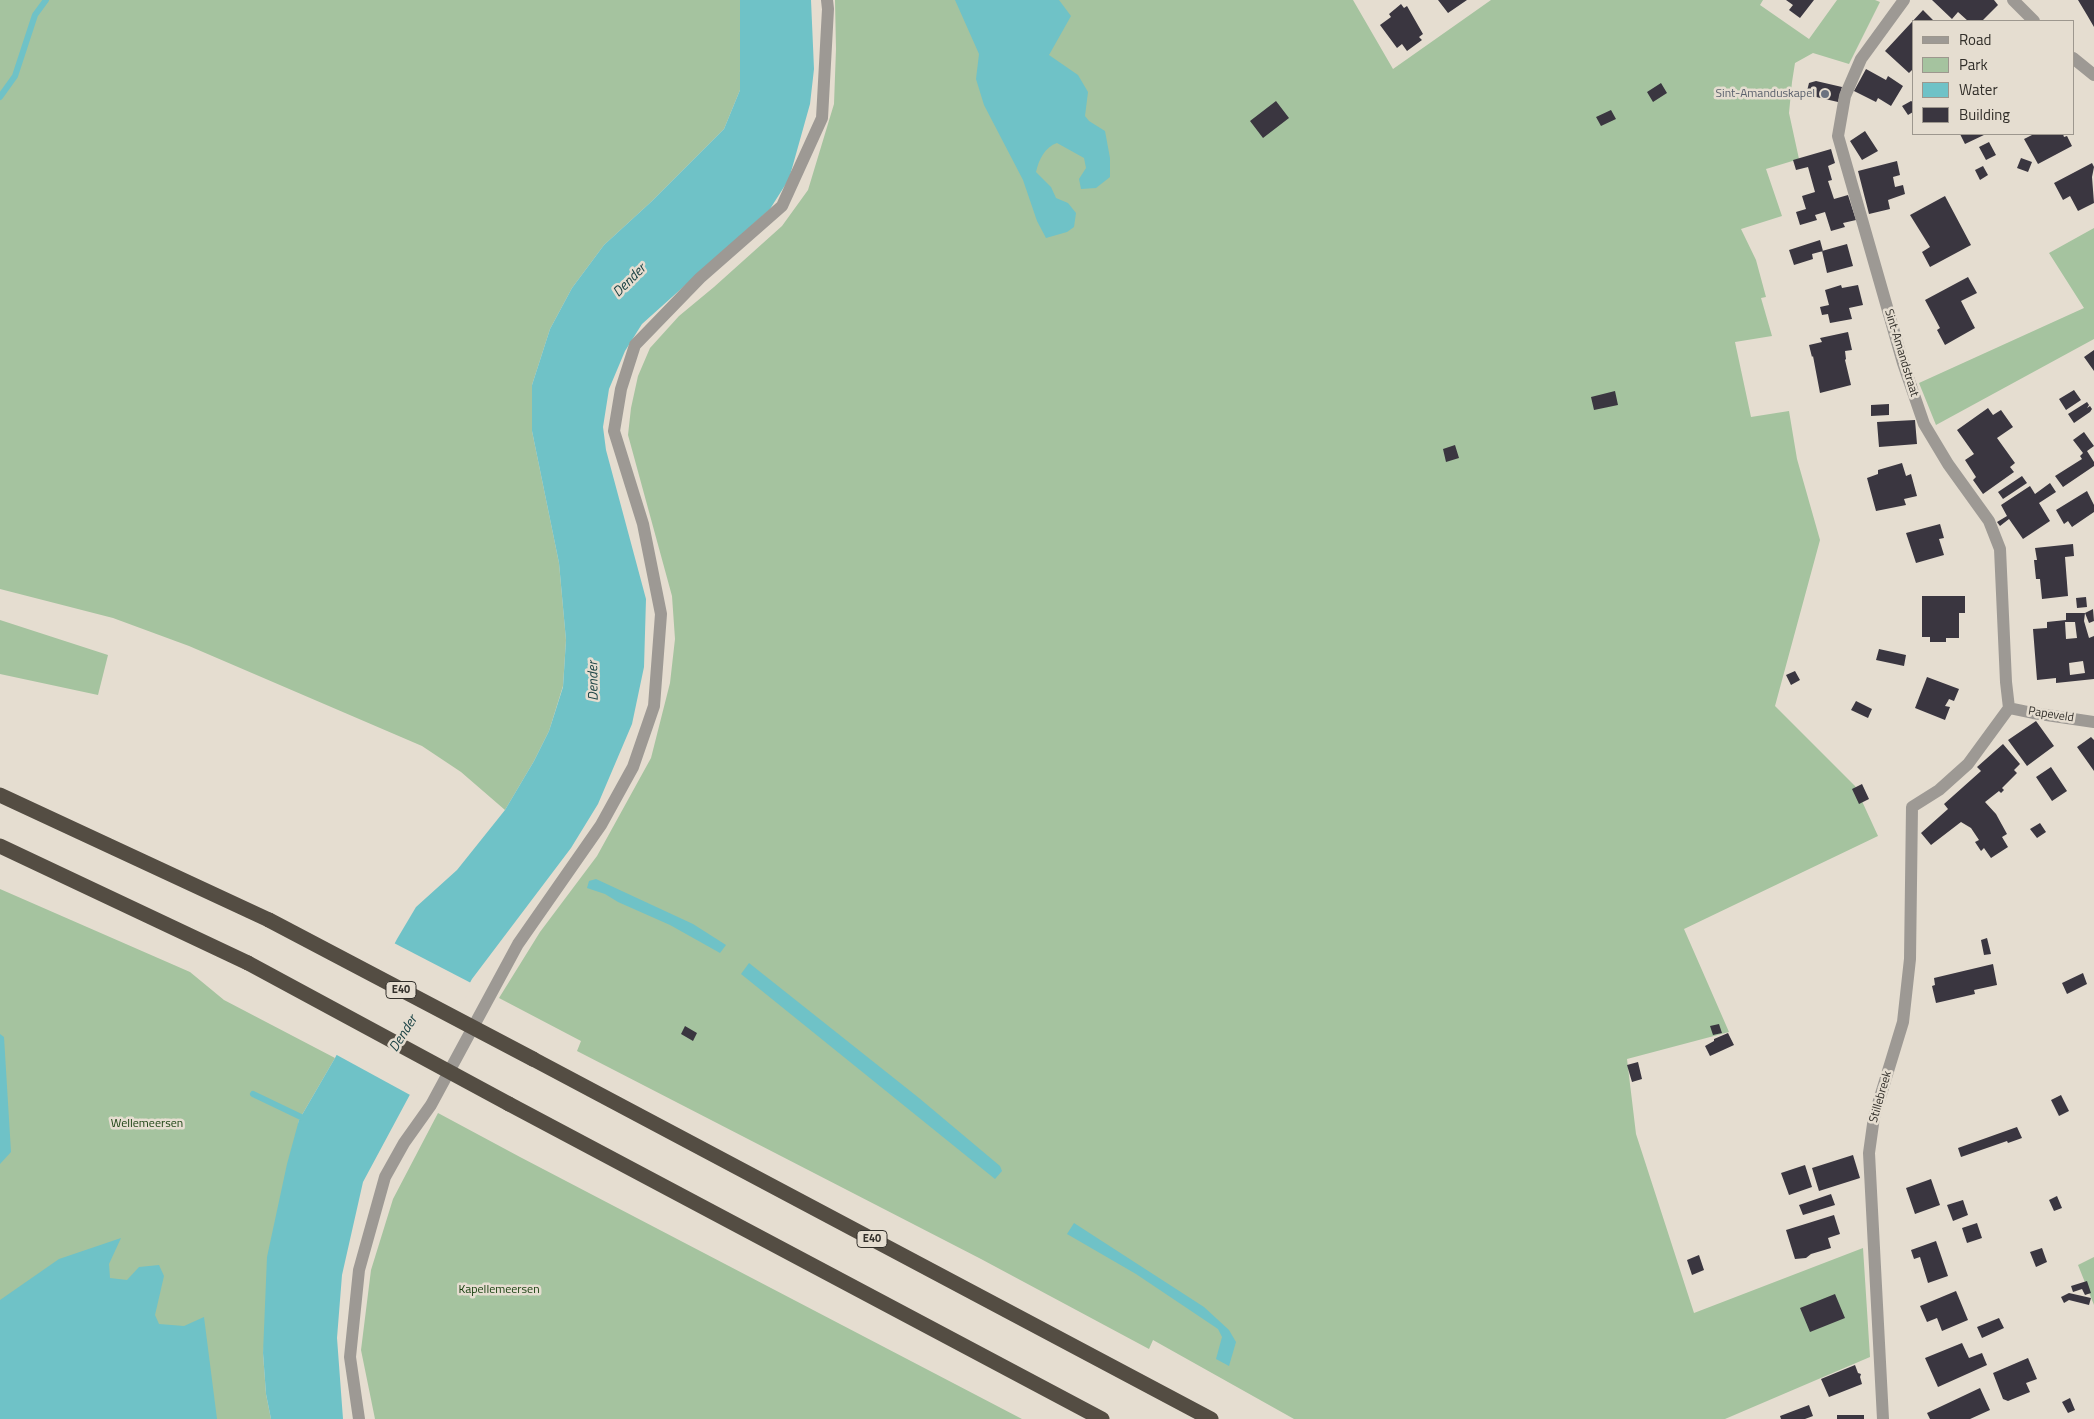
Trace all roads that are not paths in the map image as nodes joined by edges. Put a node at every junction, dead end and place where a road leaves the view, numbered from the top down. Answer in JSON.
{"nodes":[{"id":1,"x":827,"y":0,"type":"edge"},
{"id":2,"x":1904,"y":0,"type":"edge"},
{"id":3,"x":2013,"y":0,"type":"edge"},
{"id":4,"x":2033,"y":20,"type":"edge"},
{"id":5,"x":2074,"y":59,"type":"edge"},
{"id":6,"x":2094,"y":75,"type":"edge"},
{"id":7,"x":2009,"y":708,"type":"junction"},
{"id":8,"x":2094,"y":722,"type":"edge"},
{"id":9,"x":0,"y":795,"type":"edge"},
{"id":10,"x":0,"y":846,"type":"edge"},
{"id":11,"x":359,"y":1419,"type":"edge"},
{"id":12,"x":1102,"y":1419,"type":"edge"},
{"id":13,"x":1211,"y":1419,"type":"edge"},
{"id":14,"x":1883,"y":1419,"type":"edge"}],
"edges":[{"from":1,"to":11,"type":"street"},
{"from":2,"to":7,"type":"street","name":"Sint-Amandstraat"},
{"from":3,"to":4,"type":"street"},
{"from":5,"to":6,"type":"street"},
{"from":7,"to":8,"type":"street","name":"Papeveld"},
{"from":7,"to":14,"type":"street","name":"Stillebreek"},
{"from":9,"to":13,"type":"highway","number":"E40","bridge":true},
{"from":10,"to":12,"type":"highway","bridge":true}]}
